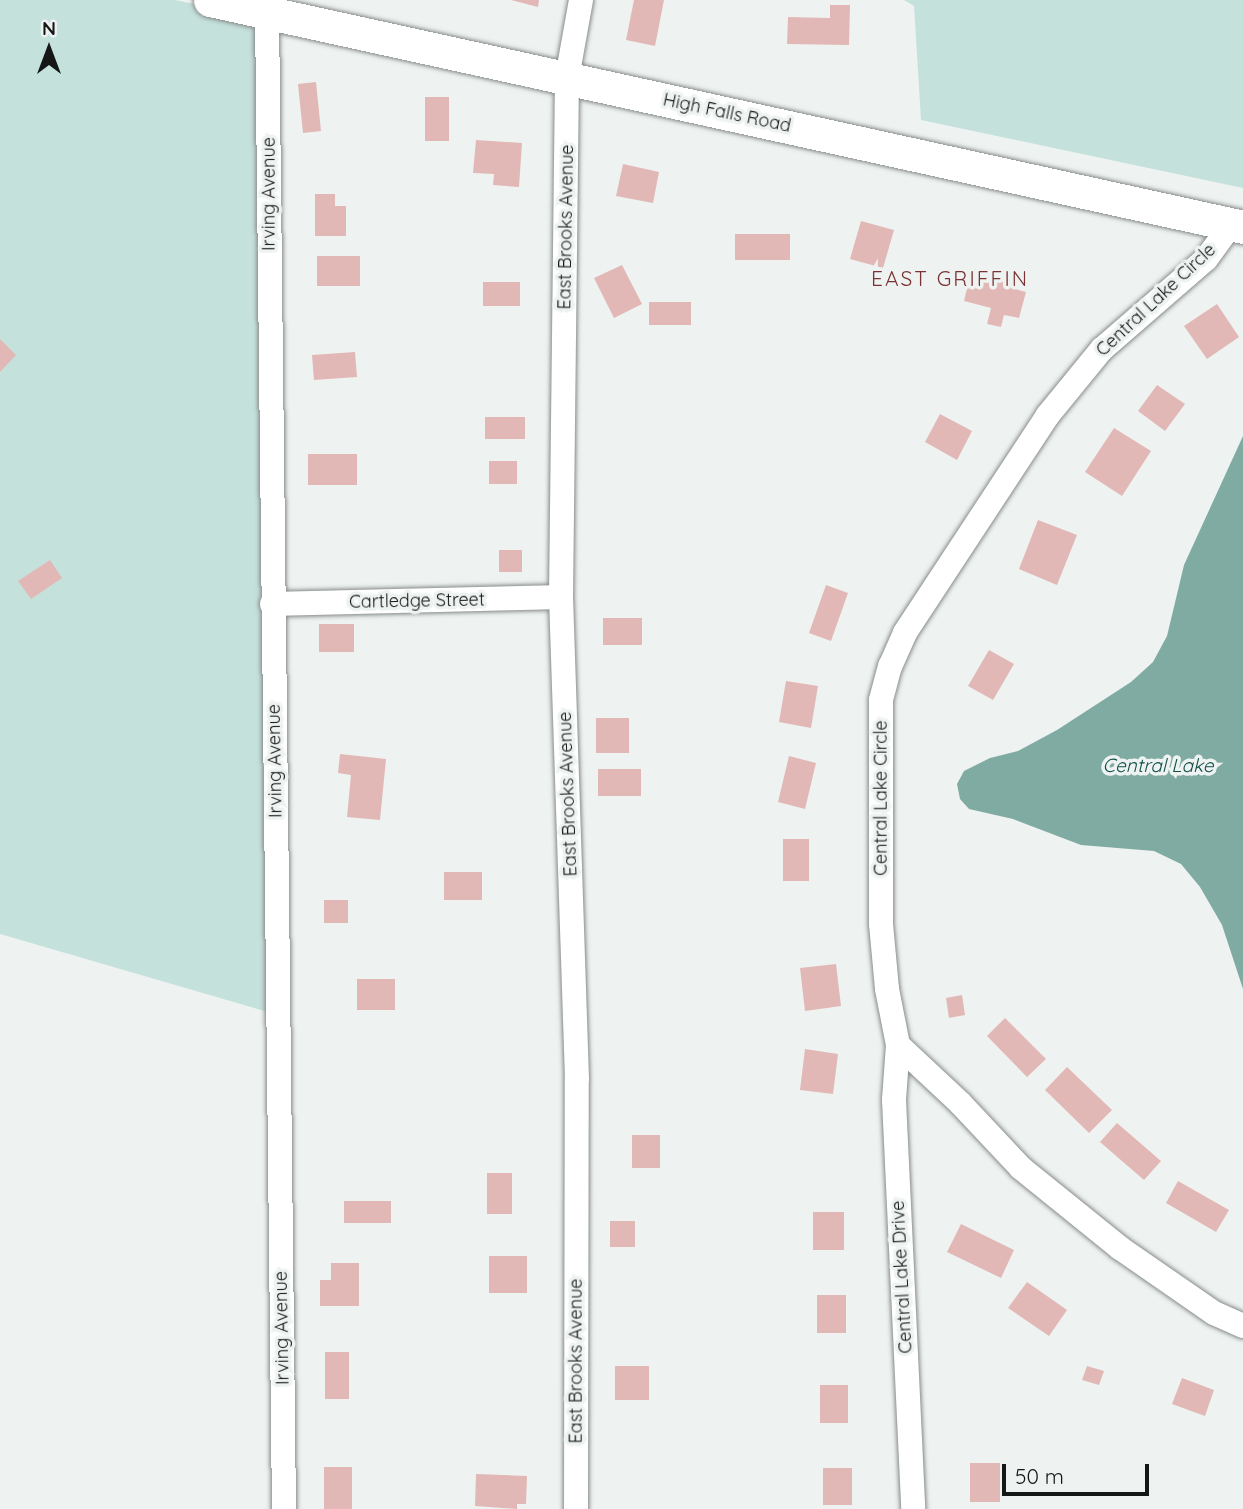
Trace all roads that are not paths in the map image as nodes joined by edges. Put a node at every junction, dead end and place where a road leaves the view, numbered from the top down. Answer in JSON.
{"nodes":[{"id":1,"x":210,"y":0,"type":"edge"},
{"id":2,"x":581,"y":0,"type":"edge"},
{"id":3,"x":267,"y":12,"type":"junction"},
{"id":4,"x":568,"y":78,"type":"junction"},
{"id":5,"x":1237,"y":226,"type":"edge"},
{"id":6,"x":561,"y":597,"type":"junction"},
{"id":7,"x":272,"y":604,"type":"junction"},
{"id":8,"x":898,"y":1045,"type":"junction"},
{"id":9,"x":1243,"y":1326,"type":"edge"},
{"id":10,"x":284,"y":1509,"type":"edge"},
{"id":11,"x":576,"y":1509,"type":"edge"},
{"id":12,"x":913,"y":1509,"type":"edge"}],
"edges":[{"from":1,"to":3,"type":"street","name":"High Falls Road"},
{"from":2,"to":4,"type":"street","name":"East Brooks Avenue"},
{"from":3,"to":4,"type":"street","name":"High Falls Road"},
{"from":3,"to":7,"type":"street","name":"Irving Avenue"},
{"from":4,"to":5,"type":"street","name":"High Falls Road"},
{"from":4,"to":6,"type":"street","name":"East Brooks Avenue"},
{"from":5,"to":8,"type":"street","name":"Central Lake Circle"},
{"from":6,"to":7,"type":"street","name":"Cartledge Street"},
{"from":6,"to":11,"type":"street","name":"East Brooks Avenue"},
{"from":7,"to":10,"type":"street","name":"Irving Avenue"},
{"from":8,"to":9,"type":"street"},
{"from":8,"to":12,"type":"street","name":"Central Lake Drive"}]}
